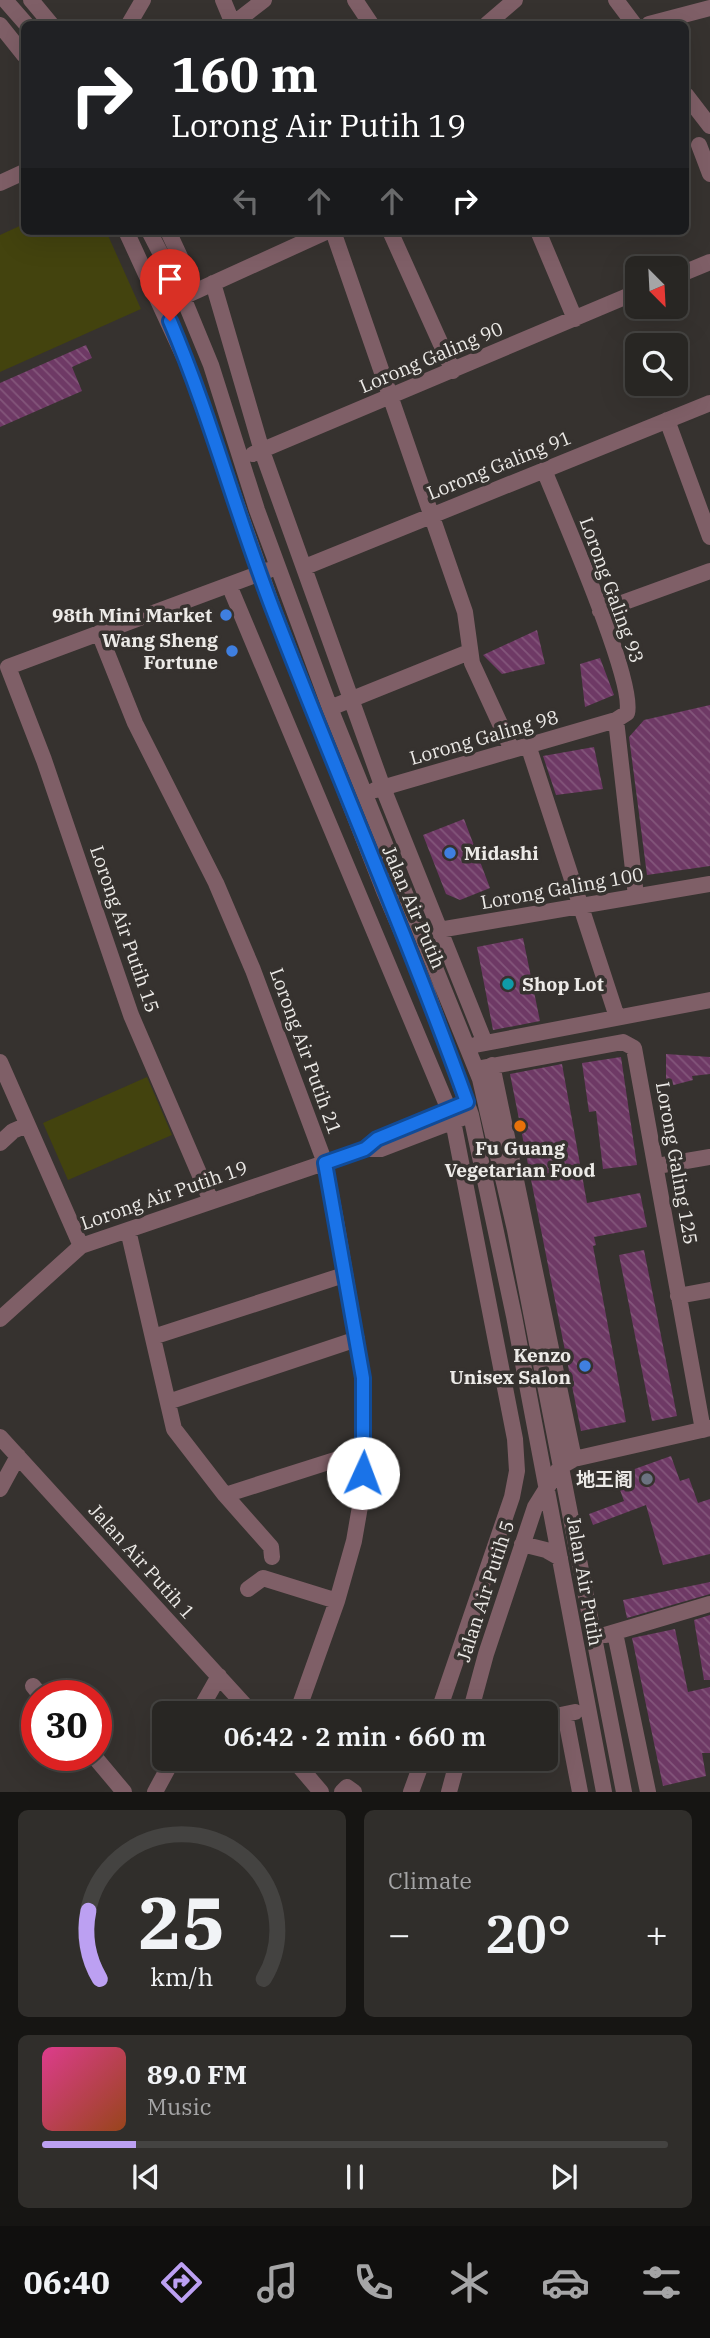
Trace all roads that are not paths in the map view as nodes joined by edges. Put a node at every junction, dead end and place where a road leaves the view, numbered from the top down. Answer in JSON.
{"nodes":[{"id":1,"x":5,"y":0,"type":"edge"},
{"id":2,"x":31,"y":0,"type":"edge"},
{"id":3,"x":143,"y":0,"type":"edge"},
{"id":4,"x":223,"y":0,"type":"edge"},
{"id":5,"x":264,"y":0,"type":"edge"},
{"id":6,"x":355,"y":0,"type":"edge"},
{"id":7,"x":515,"y":0,"type":"edge"},
{"id":8,"x":617,"y":0,"type":"edge"},
{"id":9,"x":710,"y":8,"type":"edge"},
{"id":10,"x":23,"y":21,"type":"edge"},
{"id":11,"x":48,"y":21,"type":"edge"},
{"id":12,"x":132,"y":21,"type":"edge"},
{"id":13,"x":232,"y":21,"type":"edge"},
{"id":14,"x":237,"y":21,"type":"edge"},
{"id":15,"x":369,"y":21,"type":"edge"},
{"id":16,"x":490,"y":21,"type":"edge"},
{"id":17,"x":632,"y":21,"type":"edge"},
{"id":18,"x":660,"y":21,"type":"edge"},
{"id":19,"x":0,"y":25,"type":"edge"},
{"id":20,"x":21,"y":51,"type":"edge"},
{"id":21,"x":689,"y":99,"type":"edge"},
{"id":22,"x":710,"y":126,"type":"edge"},
{"id":23,"x":698,"y":145,"type":"edge"},
{"id":24,"x":21,"y":173,"type":"edge"},
{"id":25,"x":710,"y":174,"type":"edge"},
{"id":26,"x":0,"y":183,"type":"edge"},
{"id":27,"x":128,"y":235,"type":"edge"},
{"id":28,"x":152,"y":235,"type":"edge"},
{"id":29,"x":169,"y":235,"type":"edge"},
{"id":30,"x":319,"y":235,"type":"edge"},
{"id":31,"x":327,"y":235,"type":"edge"},
{"id":32,"x":392,"y":235,"type":"edge"},
{"id":33,"x":540,"y":235,"type":"edge"},
{"id":34,"x":710,"y":262,"type":"edge"},
{"id":35,"x":688,"y":271,"type":"edge"},
{"id":36,"x":213,"y":283,"type":"junction"},
{"id":37,"x":189,"y":294,"type":"junction"},
{"id":38,"x":625,"y":297,"type":"edge"},
{"id":39,"x":575,"y":318,"type":"junction"},
{"id":40,"x":453,"y":371,"type":"junction"},
{"id":41,"x":391,"y":397,"type":"junction"},
{"id":42,"x":710,"y":403,"type":"edge"},
{"id":43,"x":667,"y":421,"type":"junction"},
{"id":44,"x":262,"y":451,"type":"junction"},
{"id":45,"x":241,"y":458,"type":"junction"},
{"id":46,"x":544,"y":470,"type":"junction"},
{"id":47,"x":430,"y":514,"type":"junction"},
{"id":48,"x":710,"y":537,"type":"edge"},
{"id":49,"x":278,"y":567,"type":"junction"},
{"id":50,"x":305,"y":568,"type":"junction"},
{"id":51,"x":710,"y":571,"type":"edge"},
{"id":52,"x":260,"y":573,"type":"junction"},
{"id":53,"x":229,"y":585,"type":"junction"},
{"id":54,"x":600,"y":611,"type":"junction"},
{"id":55,"x":99,"y":633,"type":"junction"},
{"id":56,"x":469,"y":652,"type":"junction"},
{"id":57,"x":353,"y":699,"type":"junction"},
{"id":58,"x":330,"y":708,"type":"junction"},
{"id":59,"x":616,"y":720,"type":"junction"},
{"id":60,"x":520,"y":748,"type":"junction"},
{"id":61,"x":383,"y":788,"type":"junction"},
{"id":62,"x":364,"y":793,"type":"junction"},
{"id":63,"x":352,"y":812,"type":"junction"},
{"id":64,"x":329,"y":822,"type":"junction"},
{"id":65,"x":403,"y":836,"type":"junction"},
{"id":66,"x":385,"y":844,"type":"junction"},
{"id":67,"x":710,"y":884,"type":"edge"},
{"id":68,"x":636,"y":896,"type":"junction"},
{"id":69,"x":581,"y":907,"type":"junction"},
{"id":70,"x":395,"y":917,"type":"junction"},
{"id":71,"x":372,"y":926,"type":"junction"},
{"id":72,"x":442,"y":930,"type":"junction"},
{"id":73,"x":422,"y":933,"type":"junction"},
{"id":74,"x":710,"y":1000,"type":"edge"},
{"id":75,"x":617,"y":1017,"type":"junction"},
{"id":76,"x":485,"y":1043,"type":"junction"},
{"id":77,"x":468,"y":1047,"type":"junction"},
{"id":78,"x":0,"y":1062,"type":"edge"},
{"id":79,"x":484,"y":1067,"type":"junction"},
{"id":80,"x":486,"y":1103,"type":"junction"},
{"id":81,"x":469,"y":1109,"type":"junction"},
{"id":82,"x":451,"y":1116,"type":"junction"},
{"id":83,"x":27,"y":1125,"type":"junction"},
{"id":84,"x":0,"y":1143,"type":"edge"},
{"id":85,"x":710,"y":1157,"type":"edge"},
{"id":86,"x":325,"y":1163,"type":"junction"},
{"id":87,"x":657,"y":1166,"type":"junction"},
{"id":88,"x":211,"y":1201,"type":"junction"},
{"id":89,"x":128,"y":1230,"type":"junction"},
{"id":90,"x":80,"y":1246,"type":"junction"},
{"id":91,"x":344,"y":1275,"type":"junction"},
{"id":92,"x":710,"y":1290,"type":"edge"},
{"id":93,"x":678,"y":1296,"type":"junction"},
{"id":94,"x":514,"y":1316,"type":"junction"},
{"id":95,"x":0,"y":1319,"type":"edge"},
{"id":96,"x":494,"y":1323,"type":"junction"},
{"id":97,"x":153,"y":1337,"type":"junction"},
{"id":98,"x":357,"y":1339,"type":"junction"},
{"id":99,"x":168,"y":1402,"type":"junction"},
{"id":100,"x":707,"y":1429,"type":"edge"},
{"id":101,"x":0,"y":1437,"type":"edge"},
{"id":102,"x":363,"y":1451,"type":"junction"},
{"id":103,"x":18,"y":1456,"type":"junction"},
{"id":104,"x":567,"y":1463,"type":"junction"},
{"id":105,"x":546,"y":1485,"type":"junction"},
{"id":106,"x":0,"y":1489,"type":"edge"},
{"id":107,"x":225,"y":1495,"type":"junction"},
{"id":108,"x":522,"y":1545,"type":"junction"},
{"id":109,"x":272,"y":1557,"type":"dead end"},
{"id":110,"x":560,"y":1558,"type":"junction"},
{"id":111,"x":248,"y":1588,"type":"dead end"},
{"id":112,"x":337,"y":1601,"type":"junction"},
{"id":113,"x":710,"y":1604,"type":"edge"},
{"id":114,"x":615,"y":1633,"type":"junction"},
{"id":115,"x":592,"y":1638,"type":"junction"},
{"id":116,"x":461,"y":1648,"type":"junction"},
{"id":117,"x":486,"y":1654,"type":"junction"},
{"id":118,"x":219,"y":1676,"type":"junction"},
{"id":119,"x":205,"y":1701,"type":"edge"},
{"id":120,"x":241,"y":1701,"type":"edge"},
{"id":121,"x":301,"y":1701,"type":"edge"},
{"id":122,"x":443,"y":1701,"type":"edge"},
{"id":123,"x":473,"y":1701,"type":"edge"},
{"id":124,"x":588,"y":1709,"type":"junction"},
{"id":125,"x":565,"y":1714,"type":"junction"},
{"id":126,"x":558,"y":1715,"type":"edge"},
{"id":127,"x":106,"y":1771,"type":"edge"},
{"id":128,"x":166,"y":1771,"type":"edge"},
{"id":129,"x":301,"y":1771,"type":"edge"},
{"id":130,"x":419,"y":1771,"type":"edge"},
{"id":131,"x":455,"y":1771,"type":"edge"},
{"id":132,"x":314,"y":1789,"type":"edge"},
{"id":133,"x":124,"y":1792,"type":"edge"},
{"id":134,"x":155,"y":1792,"type":"edge"},
{"id":135,"x":342,"y":1792,"type":"edge"},
{"id":136,"x":354,"y":1792,"type":"edge"},
{"id":137,"x":411,"y":1792,"type":"edge"},
{"id":138,"x":449,"y":1792,"type":"edge"},
{"id":139,"x":580,"y":1792,"type":"edge"},
{"id":140,"x":604,"y":1792,"type":"edge"},
{"id":141,"x":624,"y":1792,"type":"edge"},
{"id":142,"x":648,"y":1792,"type":"edge"}],
"edges":[{"from":1,"to":10,"type":"street"},
{"from":2,"to":11,"type":"street"},
{"from":3,"to":12,"type":"street"},
{"from":4,"to":13,"type":"street"},
{"from":5,"to":14,"type":"street"},
{"from":6,"to":15,"type":"street"},
{"from":7,"to":16,"type":"street"},
{"from":8,"to":17,"type":"street"},
{"from":9,"to":18,"type":"street"},
{"from":19,"to":20,"type":"street"},
{"from":21,"to":22,"type":"street"},
{"from":23,"to":25,"type":"street"},
{"from":24,"to":26,"type":"street"},
{"from":27,"to":52,"type":"street","name":"Jalan Air Putih"},
{"from":28,"to":37,"type":"street","name":"Jalan Air Putih"},
{"from":29,"to":37,"type":"street"},
{"from":30,"to":36,"type":"street"},
{"from":31,"to":41,"type":"street"},
{"from":32,"to":40,"type":"street"},
{"from":33,"to":39,"type":"street"},
{"from":34,"to":35,"type":"street"},
{"from":36,"to":37,"type":"street"},
{"from":36,"to":44,"type":"street"},
{"from":37,"to":45,"type":"street","name":"Jalan Air Putih"},
{"from":38,"to":39,"type":"street","name":"Lorong Galing 90"},
{"from":39,"to":40,"type":"street","name":"Lorong Galing 90"},
{"from":40,"to":41,"type":"street","name":"Lorong Galing 90"},
{"from":41,"to":44,"type":"street","name":"Lorong Galing 90"},
{"from":41,"to":47,"type":"street"},
{"from":42,"to":43,"type":"street","name":"Lorong Galing 91"},
{"from":43,"to":46,"type":"street","name":"Lorong Galing 91"},
{"from":43,"to":48,"type":"street"},
{"from":44,"to":45,"type":"street","name":"Lorong Galing 90"},
{"from":44,"to":50,"type":"street"},
{"from":45,"to":49,"type":"street","name":"Jalan Air Putih"},
{"from":46,"to":47,"type":"street","name":"Lorong Galing 91"},
{"from":46,"to":54,"type":"street","name":"Lorong Galing 93"},
{"from":47,"to":50,"type":"street","name":"Lorong Galing 91"},
{"from":47,"to":56,"type":"street"},
{"from":49,"to":52,"type":"street"},
{"from":49,"to":58,"type":"street","name":"Jalan Air Putih"},
{"from":50,"to":57,"type":"street"},
{"from":51,"to":54,"type":"street"},
{"from":52,"to":53,"type":"street"},
{"from":52,"to":63,"type":"street","name":"Jalan Air Putih"},
{"from":53,"to":55,"type":"street"},
{"from":53,"to":64,"type":"street"},
{"from":54,"to":59,"type":"street","name":"Lorong Galing 93"},
{"from":55,"to":86,"type":"street","name":"Lorong Air Putih 21"},
{"from":55,"to":88,"type":"street","name":"Lorong Air Putih 15"},
{"from":56,"to":57,"type":"street"},
{"from":56,"to":60,"type":"street"},
{"from":57,"to":58,"type":"street"},
{"from":57,"to":61,"type":"street"},
{"from":58,"to":62,"type":"street","name":"Jalan Air Putih"},
{"from":59,"to":60,"type":"street","name":"Lorong Galing 98"},
{"from":59,"to":68,"type":"street"},
{"from":60,"to":61,"type":"street","name":"Lorong Galing 98"},
{"from":60,"to":69,"type":"street"},
{"from":61,"to":62,"type":"street","name":"Lorong Galing 98"},
{"from":61,"to":65,"type":"street"},
{"from":62,"to":66,"type":"street","name":"Jalan Air Putih"},
{"from":63,"to":64,"type":"street"},
{"from":63,"to":70,"type":"street","name":"Jalan Air Putih"},
{"from":64,"to":71,"type":"street"},
{"from":65,"to":66,"type":"street"},
{"from":65,"to":72,"type":"street"},
{"from":66,"to":73,"type":"street","name":"Jalan Air Putih"},
{"from":67,"to":68,"type":"street","name":"Lorong Galing 100"},
{"from":68,"to":69,"type":"street","name":"Lorong Galing 100"},
{"from":69,"to":72,"type":"street","name":"Lorong Galing 100"},
{"from":69,"to":75,"type":"street"},
{"from":70,"to":71,"type":"street"},
{"from":70,"to":81,"type":"street","name":"Jalan Air Putih"},
{"from":71,"to":82,"type":"street"},
{"from":72,"to":73,"type":"street","name":"Lorong Galing 100"},
{"from":72,"to":76,"type":"street"},
{"from":73,"to":77,"type":"street","name":"Jalan Air Putih"},
{"from":74,"to":75,"type":"street"},
{"from":75,"to":76,"type":"street"},
{"from":76,"to":77,"type":"street"},
{"from":77,"to":79,"type":"street","name":"Jalan Air Putih"},
{"from":78,"to":83,"type":"street"},
{"from":79,"to":80,"type":"street","name":"Jalan Air Putih"},
{"from":79,"to":87,"type":"street","name":"Lorong Galing 125"},
{"from":79,"to":104,"type":"street"},
{"from":80,"to":81,"type":"street","name":"Lorong Air Putih 19"},
{"from":80,"to":104,"type":"street","name":"Jalan Air Putih"},
{"from":81,"to":82,"type":"street","name":"Lorong Air Putih 19"},
{"from":81,"to":94,"type":"street","name":"Jalan Air Putih"},
{"from":82,"to":86,"type":"street","name":"Lorong Air Putih 19"},
{"from":82,"to":96,"type":"street"},
{"from":83,"to":84,"type":"street"},
{"from":83,"to":90,"type":"street"},
{"from":85,"to":87,"type":"street"},
{"from":86,"to":88,"type":"street","name":"Lorong Air Putih 19"},
{"from":86,"to":91,"type":"street","name":"Lorong Air Putih 21"},
{"from":87,"to":93,"type":"street","name":"Lorong Galing 125"},
{"from":88,"to":89,"type":"street","name":"Lorong Air Putih 19"},
{"from":89,"to":90,"type":"street","name":"Lorong Air Putih 19"},
{"from":89,"to":97,"type":"street"},
{"from":90,"to":95,"type":"street","name":"Lorong Air Putih 19"},
{"from":91,"to":97,"type":"street"},
{"from":91,"to":98,"type":"street","name":"Lorong Air Putih 21"},
{"from":92,"to":93,"type":"street"},
{"from":93,"to":100,"type":"street","name":"Lorong Galing 125"},
{"from":94,"to":96,"type":"street"},
{"from":94,"to":105,"type":"street","name":"Jalan Air Putih"},
{"from":96,"to":116,"type":"street"},
{"from":97,"to":99,"type":"street"},
{"from":98,"to":99,"type":"street"},
{"from":98,"to":102,"type":"street","name":"Lorong Air Putih 21"},
{"from":99,"to":107,"type":"street"},
{"from":100,"to":104,"type":"street"},
{"from":101,"to":103,"type":"street","name":"Jalan Air Putih 1"},
{"from":102,"to":107,"type":"street"},
{"from":102,"to":112,"type":"street","name":"Lorong Air Putih 21"},
{"from":103,"to":106,"type":"street"},
{"from":103,"to":118,"type":"street","name":"Jalan Air Putih 1"},
{"from":104,"to":105,"type":"street","name":"Jalan Air Putih 5"},
{"from":104,"to":115,"type":"street","name":"Jalan Air Putih"},
{"from":105,"to":108,"type":"street","name":"Jalan Air Putih 5"},
{"from":105,"to":110,"type":"street","name":"Jalan Air Putih"},
{"from":107,"to":109,"type":"street"},
{"from":108,"to":110,"type":"street"},
{"from":108,"to":117,"type":"street","name":"Jalan Air Putih 5"},
{"from":110,"to":124,"type":"street","name":"Jalan Air Putih"},
{"from":111,"to":112,"type":"street"},
{"from":112,"to":121,"type":"street","name":"Lorong Air Putih 21"},
{"from":113,"to":114,"type":"street"},
{"from":114,"to":115,"type":"street"},
{"from":114,"to":142,"type":"street"},
{"from":115,"to":141,"type":"street","name":"Jalan Air Putih"},
{"from":116,"to":117,"type":"street"},
{"from":116,"to":122,"type":"street"},
{"from":117,"to":123,"type":"street","name":"Jalan Air Putih 5"},
{"from":118,"to":119,"type":"street"},
{"from":118,"to":120,"type":"street","name":"Jalan Air Putih 1"},
{"from":124,"to":125,"type":"street"},
{"from":124,"to":140,"type":"street","name":"Jalan Air Putih"},
{"from":125,"to":126,"type":"street"},
{"from":125,"to":139,"type":"street"},
{"from":127,"to":133,"type":"street"},
{"from":128,"to":134,"type":"street"},
{"from":129,"to":132,"type":"street"},
{"from":130,"to":137,"type":"street"},
{"from":131,"to":138,"type":"street"},
{"from":135,"to":136,"type":"street"}]}
